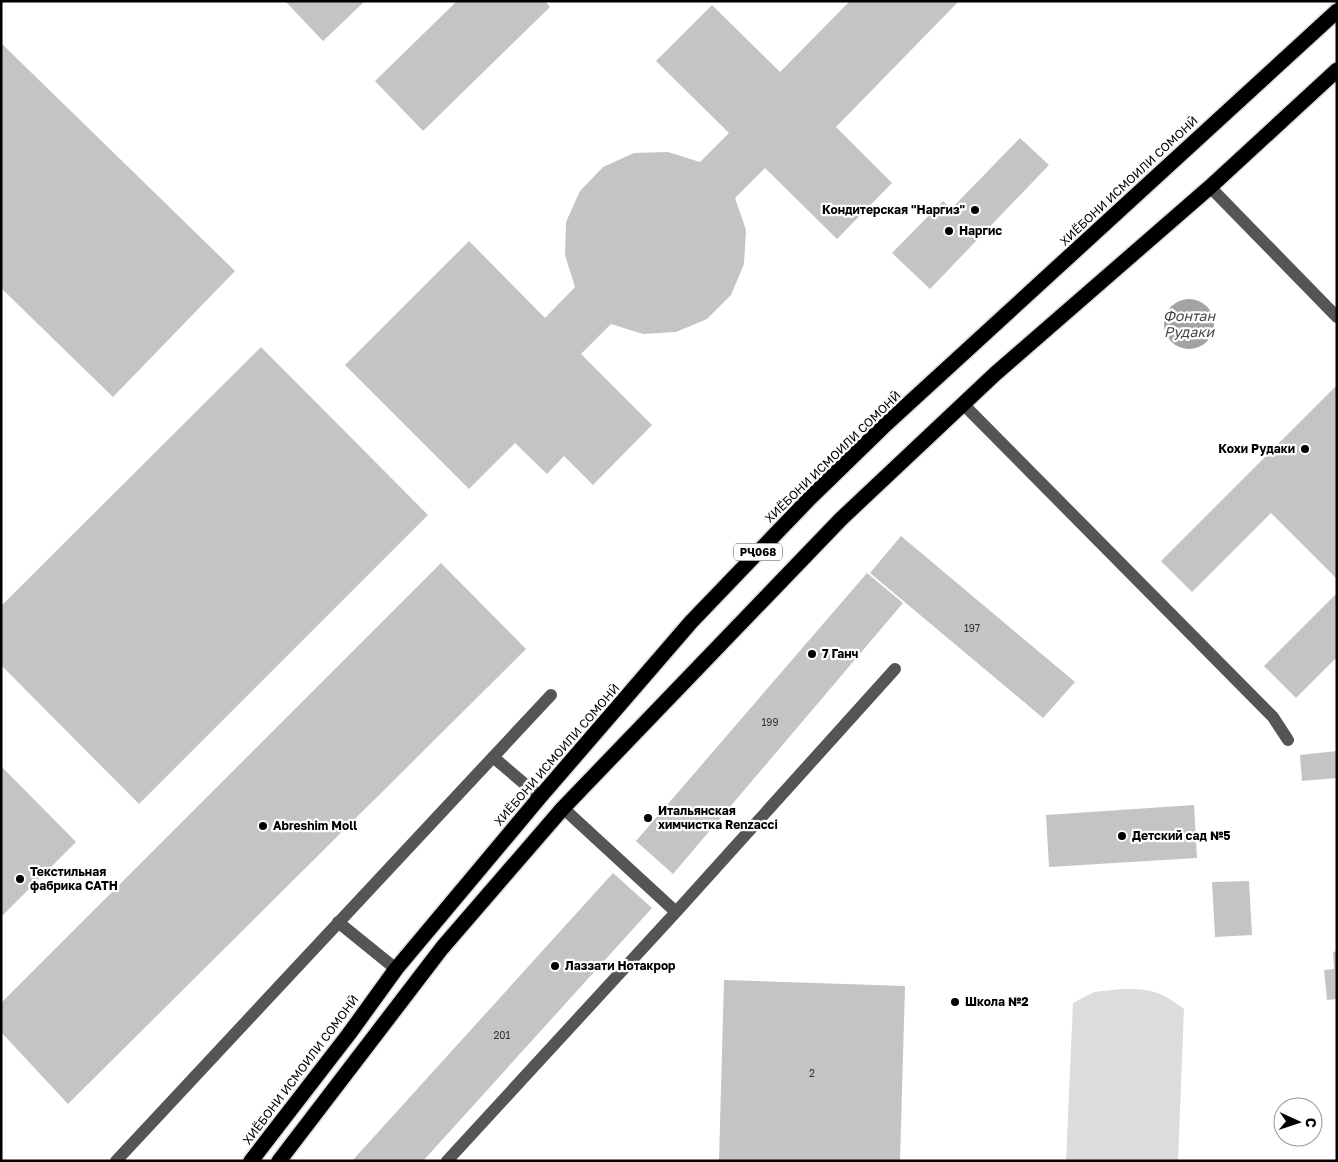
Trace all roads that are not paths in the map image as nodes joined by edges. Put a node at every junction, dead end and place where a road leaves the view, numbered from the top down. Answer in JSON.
{"nodes":[{"id":1,"x":1337,"y":11,"type":"edge"},
{"id":2,"x":1337,"y":70,"type":"edge"},
{"id":3,"x":1210,"y":187,"type":"junction"},
{"id":4,"x":1337,"y":317,"type":"edge"},
{"id":5,"x":963,"y":404,"type":"junction"},
{"id":6,"x":895,"y":669,"type":"dead end"},
{"id":7,"x":551,"y":695,"type":"dead end"},
{"id":8,"x":1288,"y":740,"type":"dead end"},
{"id":9,"x":493,"y":757,"type":"junction"},
{"id":10,"x":540,"y":797,"type":"junction"},
{"id":11,"x":562,"y":808,"type":"junction"},
{"id":12,"x":676,"y":912,"type":"junction"},
{"id":13,"x":338,"y":922,"type":"junction"},
{"id":14,"x":396,"y":969,"type":"junction"},
{"id":15,"x":116,"y":1161,"type":"edge"},
{"id":16,"x":251,"y":1161,"type":"edge"},
{"id":17,"x":279,"y":1161,"type":"edge"},
{"id":18,"x":447,"y":1161,"type":"edge"}],
"edges":[{"from":1,"to":10,"type":"highway","name":"ХИЁБОНИ ИСМОИЛИ СОМОНӢ","number":"РҶ068"},
{"from":2,"to":3,"type":"highway","number":"РҶ068"},
{"from":3,"to":4,"type":"street"},
{"from":3,"to":5,"type":"highway","number":"РҶ068"},
{"from":5,"to":8,"type":"street"},
{"from":5,"to":11,"type":"highway","number":"РҶ068"},
{"from":6,"to":12,"type":"street"},
{"from":7,"to":9,"type":"street"},
{"from":9,"to":10,"type":"street"},
{"from":9,"to":13,"type":"street"},
{"from":10,"to":14,"type":"highway","name":"ХИЁБОНИ ИСМОИЛИ СОМОНӢ","number":"РҶ068"},
{"from":11,"to":12,"type":"street"},
{"from":11,"to":17,"type":"highway","number":"РҶ068"},
{"from":12,"to":18,"type":"street"},
{"from":13,"to":14,"type":"street"},
{"from":13,"to":15,"type":"street"},
{"from":14,"to":16,"type":"highway","name":"ХИЁБОНИ ИСМОИЛИ СОМОНӢ","number":"РҶ068"}]}
